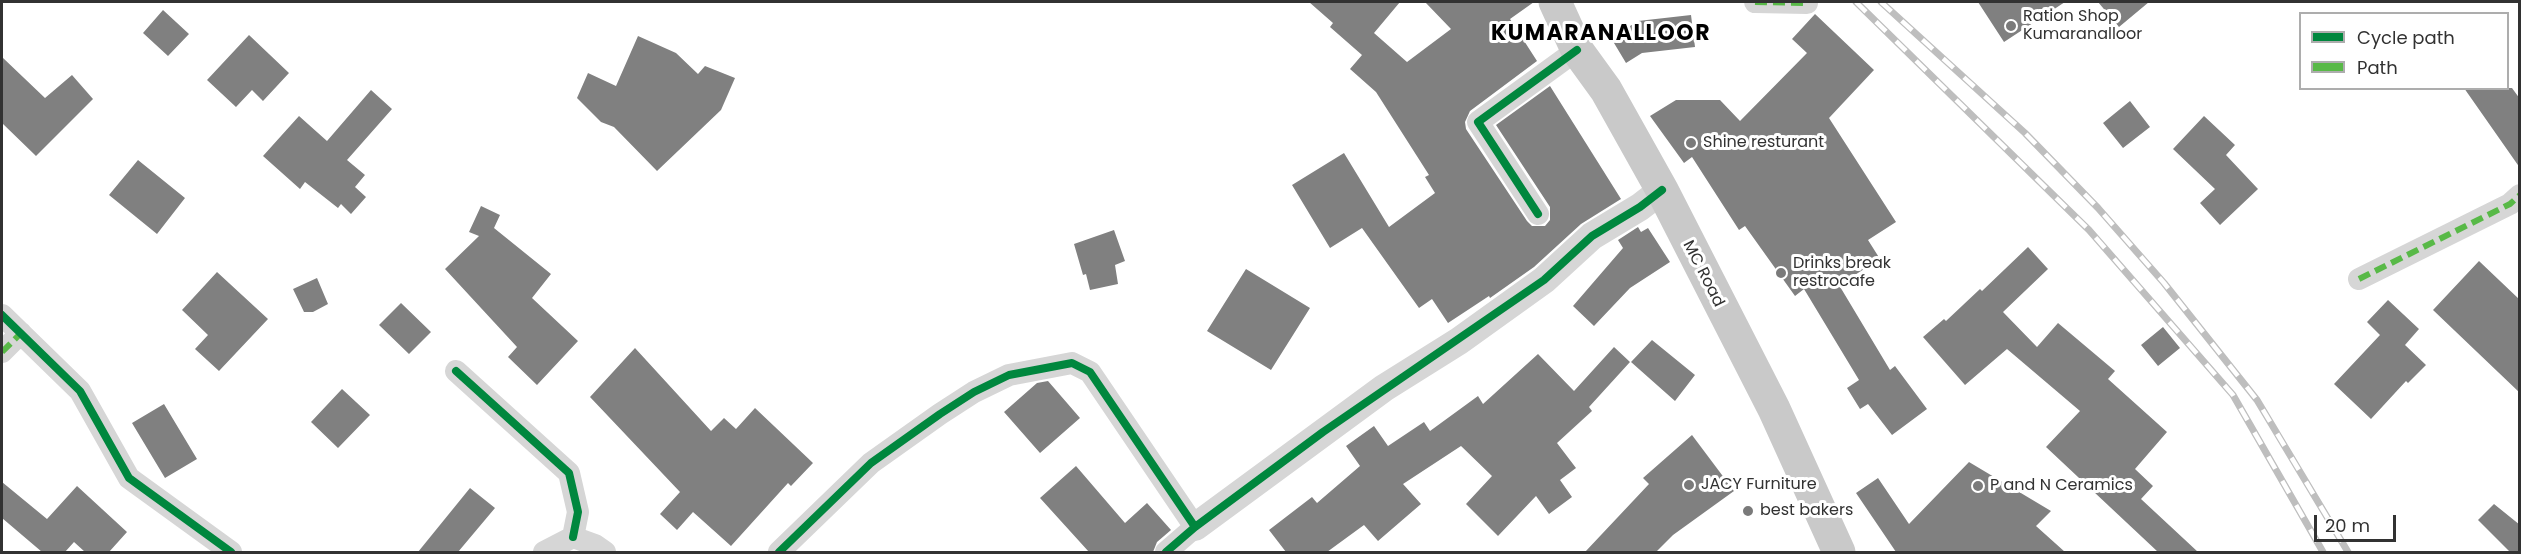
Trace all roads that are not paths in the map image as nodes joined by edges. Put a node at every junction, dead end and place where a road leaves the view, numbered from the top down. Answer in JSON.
{"nodes":[{"id":1,"x":1555,"y":2,"type":"edge"},
{"id":2,"x":1755,"y":2,"type":"edge"},
{"id":3,"x":1807,"y":3,"type":"edge"},
{"id":4,"x":1577,"y":50,"type":"junction"},
{"id":5,"x":1662,"y":190,"type":"junction"},
{"id":6,"x":2520,"y":195,"type":"edge"},
{"id":7,"x":1538,"y":214,"type":"dead end"},
{"id":8,"x":2359,"y":279,"type":"dead end"},
{"id":9,"x":2,"y":315,"type":"edge"},
{"id":10,"x":21,"y":333,"type":"junction"},
{"id":11,"x":2,"y":352,"type":"edge"},
{"id":12,"x":456,"y":370,"type":"dead end"},
{"id":13,"x":1195,"y":527,"type":"junction"},
{"id":14,"x":573,"y":537,"type":"junction"},
{"id":15,"x":231,"y":552,"type":"edge"},
{"id":16,"x":544,"y":552,"type":"edge"},
{"id":17,"x":605,"y":552,"type":"edge"},
{"id":18,"x":779,"y":552,"type":"edge"},
{"id":19,"x":1166,"y":552,"type":"edge"},
{"id":20,"x":1839,"y":552,"type":"edge"}],
"edges":[{"from":1,"to":4,"type":"main road","name":"MC Road"},
{"from":2,"to":3,"type":"street"},
{"from":4,"to":5,"type":"main road","name":"MC Road"},
{"from":4,"to":7,"type":"street"},
{"from":5,"to":13,"type":"street"},
{"from":5,"to":20,"type":"main road","name":"MC Road"},
{"from":6,"to":8,"type":"street"},
{"from":9,"to":10,"type":"street"},
{"from":10,"to":11,"type":"street"},
{"from":10,"to":15,"type":"street"},
{"from":12,"to":14,"type":"street"},
{"from":13,"to":18,"type":"street"},
{"from":13,"to":19,"type":"street"},
{"from":14,"to":16,"type":"street"},
{"from":14,"to":17,"type":"street"}]}
